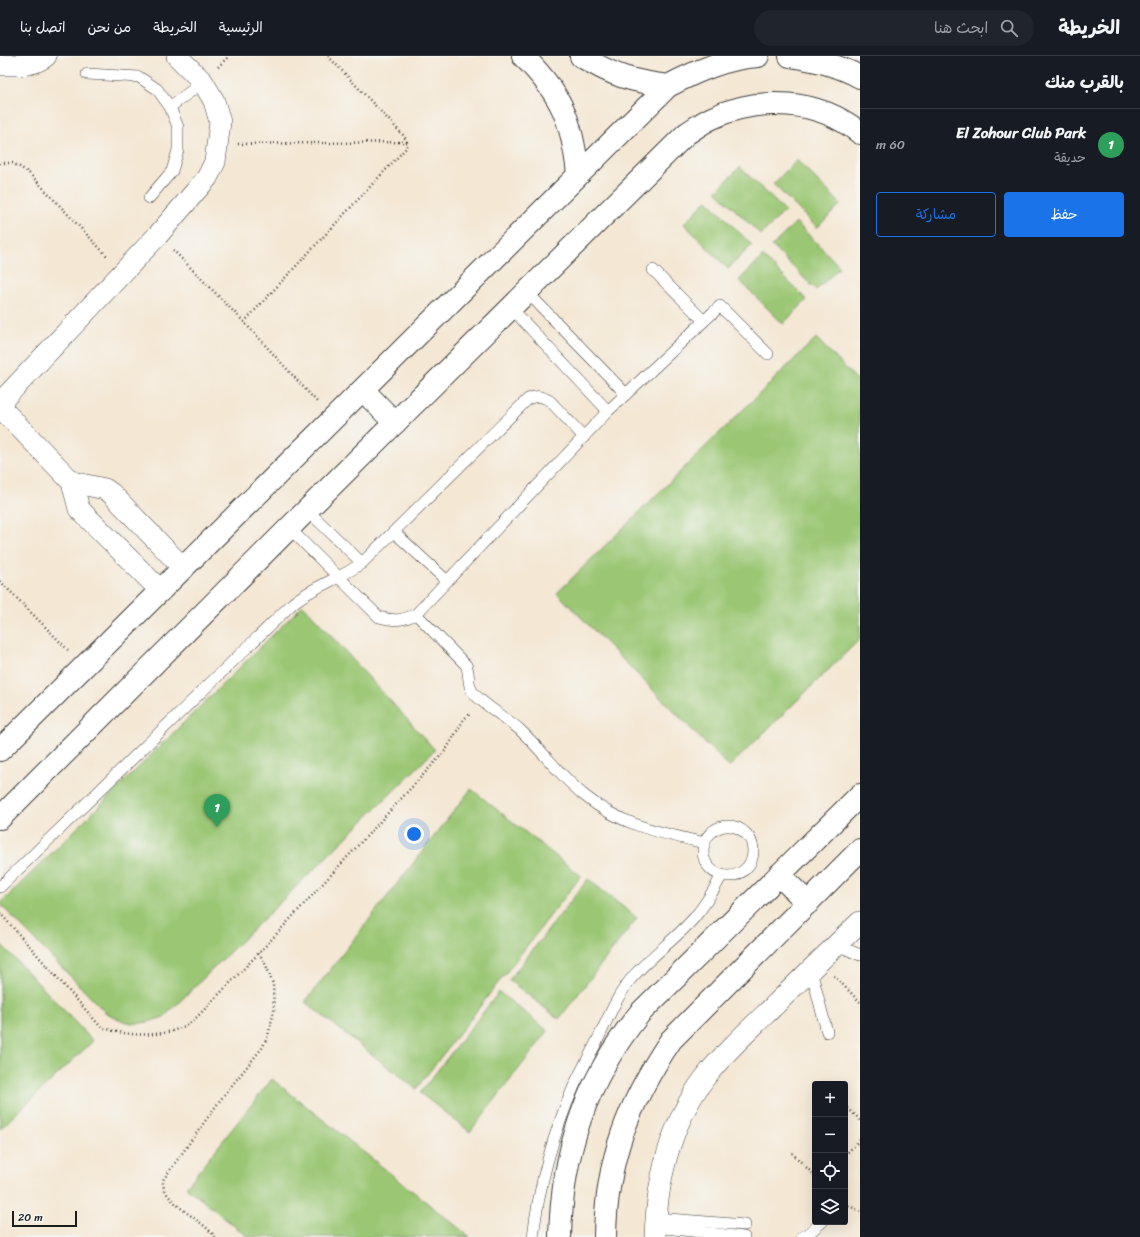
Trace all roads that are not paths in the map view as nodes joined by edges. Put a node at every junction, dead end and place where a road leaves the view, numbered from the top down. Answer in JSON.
{"nodes":[{"id":1,"x":46,"y":56,"type":"edge"},
{"id":2,"x":177,"y":56,"type":"edge"},
{"id":3,"x":581,"y":56,"type":"edge"},
{"id":4,"x":758,"y":56,"type":"edge"},
{"id":5,"x":790,"y":56,"type":"edge"},
{"id":6,"x":525,"y":57,"type":"edge"},
{"id":7,"x":0,"y":65,"type":"edge"},
{"id":8,"x":87,"y":74,"type":"dead end"},
{"id":9,"x":860,"y":78,"type":"edge"},
{"id":10,"x":203,"y":82,"type":"junction"},
{"id":11,"x":668,"y":86,"type":"junction"},
{"id":12,"x":170,"y":107,"type":"junction"},
{"id":13,"x":860,"y":133,"type":"edge"},
{"id":14,"x":578,"y":174,"type":"junction"},
{"id":15,"x":149,"y":198,"type":"dead end"},
{"id":16,"x":653,"y":270,"type":"dead end"},
{"id":17,"x":527,"y":292,"type":"junction"},
{"id":18,"x":511,"y":308,"type":"junction"},
{"id":19,"x":703,"y":320,"type":"junction"},
{"id":20,"x":768,"y":354,"type":"dead end"},
{"id":21,"x":363,"y":390,"type":"junction"},
{"id":22,"x":626,"y":394,"type":"junction"},
{"id":23,"x":0,"y":403,"type":"edge"},
{"id":24,"x":0,"y":407,"type":"edge"},
{"id":25,"x":608,"y":411,"type":"junction"},
{"id":26,"x":396,"y":423,"type":"junction"},
{"id":27,"x":584,"y":437,"type":"junction"},
{"id":28,"x":72,"y":482,"type":"junction"},
{"id":29,"x":307,"y":510,"type":"junction"},
{"id":30,"x":289,"y":528,"type":"junction"},
{"id":31,"x":394,"y":532,"type":"junction"},
{"id":32,"x":362,"y":563,"type":"junction"},
{"id":33,"x":184,"y":569,"type":"junction"},
{"id":34,"x":339,"y":578,"type":"junction"},
{"id":35,"x":447,"y":581,"type":"junction"},
{"id":36,"x":161,"y":591,"type":"junction"},
{"id":37,"x":416,"y":614,"type":"junction"},
{"id":38,"x":0,"y":750,"type":"edge"},
{"id":39,"x":860,"y":795,"type":"edge"},
{"id":40,"x":0,"y":818,"type":"edge"},
{"id":41,"x":705,"y":843,"type":"junction"},
{"id":42,"x":860,"y":850,"type":"edge"},
{"id":43,"x":722,"y":875,"type":"junction"},
{"id":44,"x":779,"y":875,"type":"junction"},
{"id":45,"x":0,"y":887,"type":"edge"},
{"id":46,"x":808,"y":903,"type":"junction"},
{"id":47,"x":860,"y":922,"type":"edge"},
{"id":48,"x":837,"y":944,"type":"junction"},
{"id":49,"x":860,"y":955,"type":"edge"},
{"id":50,"x":815,"y":965,"type":"junction"},
{"id":51,"x":827,"y":1032,"type":"dead end"},
{"id":52,"x":818,"y":1225,"type":"edge"},
{"id":53,"x":745,"y":1226,"type":"dead end"},
{"id":54,"x":656,"y":1227,"type":"edge"},
{"id":55,"x":533,"y":1237,"type":"edge"},
{"id":56,"x":560,"y":1237,"type":"edge"},
{"id":57,"x":605,"y":1237,"type":"edge"},
{"id":58,"x":744,"y":1237,"type":"edge"},
{"id":59,"x":802,"y":1237,"type":"edge"}],
"edges":[{"from":1,"to":7,"type":"street"},
{"from":2,"to":10,"type":"street"},
{"from":3,"to":11,"type":"street"},
{"from":4,"to":11,"type":"street"},
{"from":5,"to":9,"type":"street"},
{"from":6,"to":14,"type":"street"},
{"from":8,"to":12,"type":"lane"},
{"from":10,"to":12,"type":"lane"},
{"from":10,"to":23,"type":"street"},
{"from":11,"to":14,"type":"street"},
{"from":12,"to":15,"type":"lane"},
{"from":13,"to":17,"type":"street"},
{"from":14,"to":21,"type":"street"},
{"from":16,"to":19,"type":"lane"},
{"from":17,"to":18,"type":"street"},
{"from":17,"to":22,"type":"lane"},
{"from":18,"to":25,"type":"lane"},
{"from":18,"to":26,"type":"street"},
{"from":19,"to":20,"type":"lane"},
{"from":19,"to":22,"type":"lane"},
{"from":21,"to":26,"type":"street"},
{"from":21,"to":33,"type":"street"},
{"from":22,"to":25,"type":"lane"},
{"from":24,"to":28,"type":"street"},
{"from":25,"to":27,"type":"lane"},
{"from":26,"to":29,"type":"street"},
{"from":27,"to":31,"type":"lane"},
{"from":27,"to":35,"type":"lane"},
{"from":28,"to":33,"type":"street"},
{"from":28,"to":36,"type":"street"},
{"from":29,"to":30,"type":"street"},
{"from":29,"to":32,"type":"lane"},
{"from":30,"to":34,"type":"lane"},
{"from":30,"to":40,"type":"street"},
{"from":31,"to":32,"type":"lane"},
{"from":31,"to":35,"type":"lane"},
{"from":32,"to":34,"type":"lane"},
{"from":33,"to":36,"type":"street"},
{"from":34,"to":37,"type":"lane"},
{"from":34,"to":45,"type":"lane"},
{"from":35,"to":37,"type":"lane"},
{"from":36,"to":38,"type":"street"},
{"from":37,"to":41,"type":"lane"},
{"from":39,"to":44,"type":"street"},
{"from":41,"to":43,"type":"lane"},
{"from":41,"to":43,"type":"lane"},
{"from":42,"to":46,"type":"street"},
{"from":43,"to":55,"type":"lane"},
{"from":44,"to":46,"type":"street"},
{"from":44,"to":56,"type":"street"},
{"from":46,"to":57,"type":"street"},
{"from":47,"to":48,"type":"street"},
{"from":48,"to":49,"type":"lane"},
{"from":48,"to":50,"type":"street"},
{"from":50,"to":51,"type":"lane"},
{"from":50,"to":54,"type":"street"},
{"from":52,"to":59,"type":"lane"},
{"from":53,"to":54,"type":"lane"},
{"from":54,"to":58,"type":"lane"}]}
